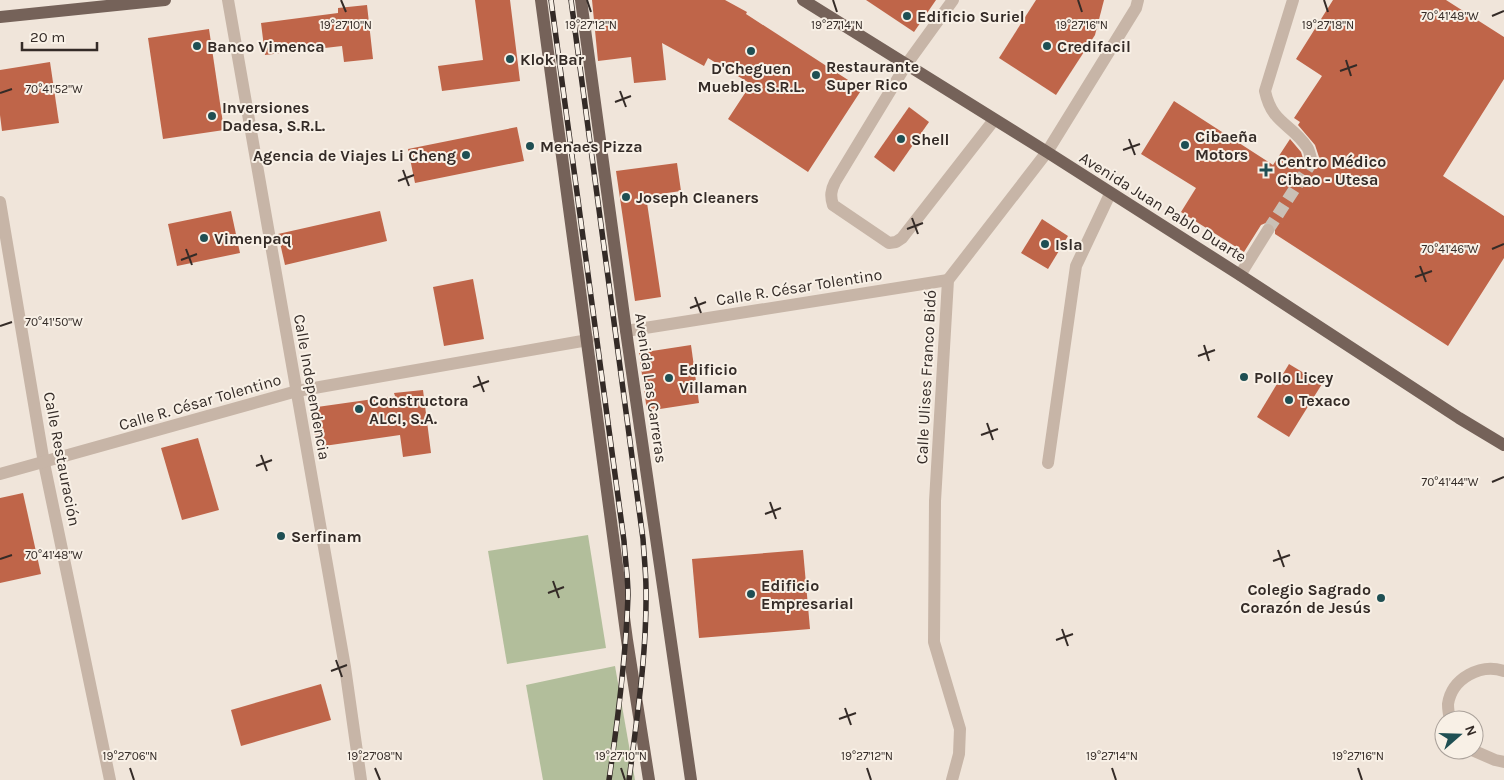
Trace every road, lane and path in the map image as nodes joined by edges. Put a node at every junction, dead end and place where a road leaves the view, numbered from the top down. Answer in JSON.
{"nodes":[{"id":1,"x":165,"y":0,"type":"edge"},
{"id":2,"x":228,"y":0,"type":"edge"},
{"id":3,"x":540,"y":0,"type":"edge"},
{"id":4,"x":581,"y":0,"type":"edge"},
{"id":5,"x":953,"y":0,"type":"edge"},
{"id":6,"x":1138,"y":0,"type":"edge"},
{"id":7,"x":1293,"y":0,"type":"edge"},
{"id":8,"x":808,"y":1,"type":"edge"},
{"id":9,"x":0,"y":17,"type":"edge"},
{"id":10,"x":906,"y":66,"type":"junction"},
{"id":11,"x":994,"y":120,"type":"junction"},
{"id":12,"x":1047,"y":152,"type":"junction"},
{"id":13,"x":1312,"y":162,"type":"dead end"},
{"id":14,"x":1110,"y":194,"type":"junction"},
{"id":15,"x":0,"y":202,"type":"edge"},
{"id":16,"x":1268,"y":230,"type":"tunnel mouth"},
{"id":17,"x":1240,"y":275,"type":"junction"},
{"id":18,"x":948,"y":280,"type":"junction"},
{"id":19,"x":626,"y":331,"type":"junction"},
{"id":20,"x":588,"y":340,"type":"junction"},
{"id":21,"x":297,"y":391,"type":"junction"},
{"id":22,"x":1504,"y":445,"type":"edge"},
{"id":23,"x":44,"y":462,"type":"junction"},
{"id":24,"x":1048,"y":463,"type":"dead end"},
{"id":25,"x":0,"y":474,"type":"edge"},
{"id":26,"x":1504,"y":671,"type":"edge"},
{"id":27,"x":1449,"y":710,"type":"edge"},
{"id":28,"x":1484,"y":754,"type":"edge"},
{"id":29,"x":1504,"y":762,"type":"edge"},
{"id":30,"x":110,"y":780,"type":"edge"},
{"id":31,"x":361,"y":780,"type":"edge"},
{"id":32,"x":649,"y":780,"type":"edge"},
{"id":33,"x":691,"y":780,"type":"edge"},
{"id":34,"x":952,"y":780,"type":"edge"}],
"edges":[{"from":1,"to":9,"type":"main road"},
{"from":2,"to":21,"type":"street","name":"Calle Independencia"},
{"from":3,"to":20,"type":"main road"},
{"from":4,"to":19,"type":"main road","name":"Avenida Las Carreras"},
{"from":5,"to":10,"type":"street"},
{"from":6,"to":12,"type":"street","name":"Calle Ulises Franco Bidó"},
{"from":7,"to":13,"type":"street"},
{"from":8,"to":10,"type":"main road","name":"Avenida Juan Pablo Duarte"},
{"from":10,"to":11,"type":"main road","name":"Avenida Juan Pablo Duarte"},
{"from":10,"to":11,"type":"street"},
{"from":11,"to":12,"type":"main road","name":"Avenida Juan Pablo Duarte"},
{"from":12,"to":14,"type":"main road","name":"Avenida Juan Pablo Duarte"},
{"from":12,"to":18,"type":"street","name":"Calle Ulises Franco Bidó"},
{"from":14,"to":17,"type":"main road","name":"Avenida Juan Pablo Duarte"},
{"from":14,"to":24,"type":"street"},
{"from":15,"to":23,"type":"street","name":"Calle Restauración"},
{"from":16,"to":17,"type":"street"},
{"from":17,"to":22,"type":"main road","name":"Avenida Juan Pablo Duarte"},
{"from":18,"to":19,"type":"street","name":"Calle R. César Tolentino"},
{"from":18,"to":34,"type":"street","name":"Calle Ulises Franco Bidó"},
{"from":19,"to":33,"type":"main road","name":"Avenida Las Carreras"},
{"from":20,"to":21,"type":"street","name":"Calle R. César Tolentino"},
{"from":20,"to":32,"type":"main road"},
{"from":21,"to":23,"type":"street","name":"Calle R. César Tolentino"},
{"from":21,"to":31,"type":"street","name":"Calle Independencia"},
{"from":23,"to":25,"type":"street","name":"Calle R. César Tolentino"},
{"from":23,"to":30,"type":"street","name":"Calle Restauración"},
{"from":26,"to":27,"type":"street"},
{"from":28,"to":29,"type":"street"}]}
